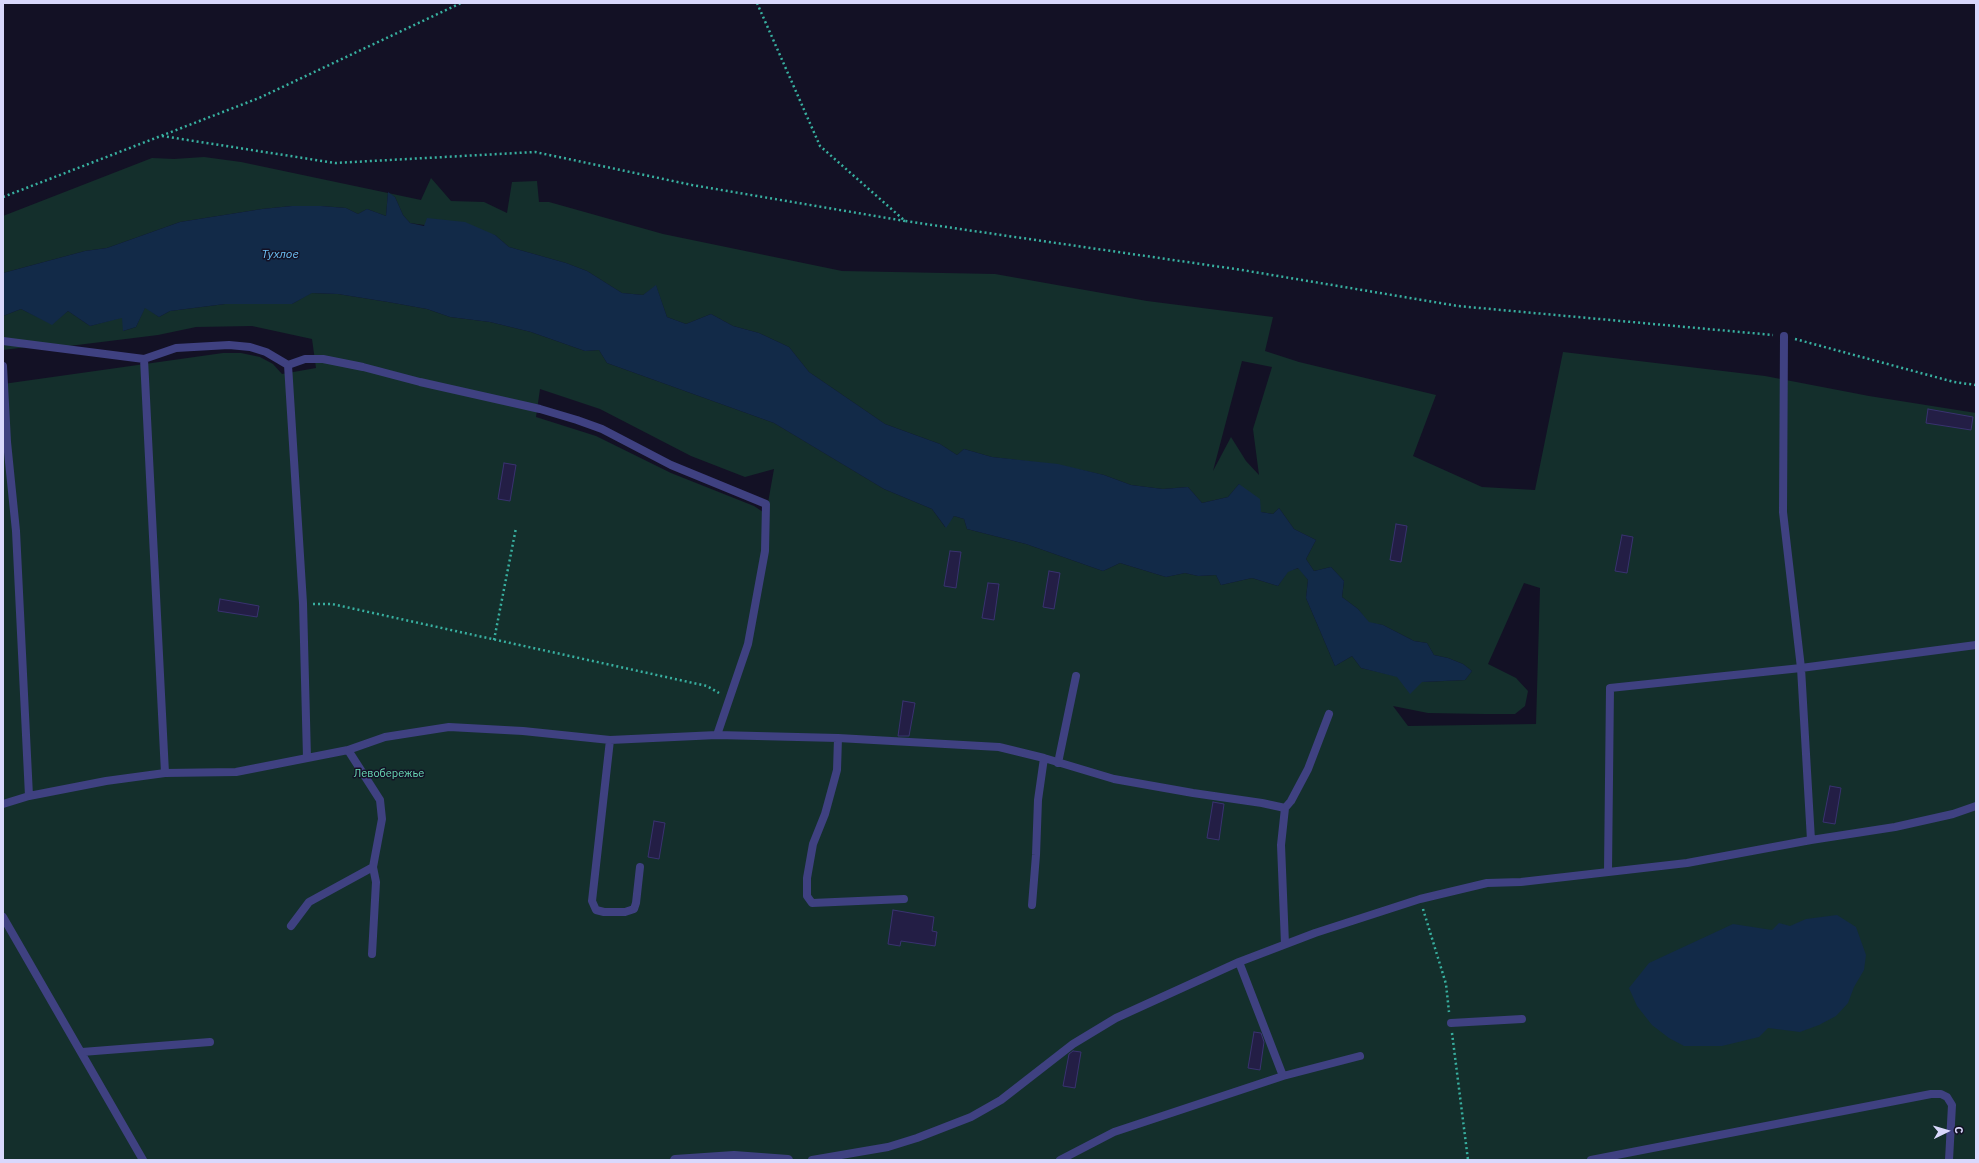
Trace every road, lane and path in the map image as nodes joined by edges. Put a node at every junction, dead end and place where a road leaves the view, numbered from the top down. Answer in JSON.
{"nodes":[{"id":1,"x":461,"y":3,"type":"edge"},
{"id":2,"x":757,"y":3,"type":"edge"},
{"id":3,"x":162,"y":136,"type":"junction"},
{"id":4,"x":3,"y":197,"type":"edge"},
{"id":5,"x":905,"y":221,"type":"junction"},
{"id":6,"x":1784,"y":336,"type":"junction"},
{"id":7,"x":3,"y":341,"type":"edge"},
{"id":8,"x":144,"y":359,"type":"junction"},
{"id":9,"x":288,"y":365,"type":"junction"},
{"id":10,"x":3,"y":366,"type":"edge"},
{"id":11,"x":1976,"y":385,"type":"edge"},
{"id":12,"x":516,"y":528,"type":"dead end"},
{"id":13,"x":303,"y":603,"type":"junction"},
{"id":14,"x":494,"y":640,"type":"junction"},
{"id":15,"x":1976,"y":645,"type":"edge"},
{"id":16,"x":1801,"y":668,"type":"junction"},
{"id":17,"x":1076,"y":676,"type":"dead end"},
{"id":18,"x":730,"y":699,"type":"junction"},
{"id":19,"x":1329,"y":714,"type":"dead end"},
{"id":20,"x":717,"y":735,"type":"junction"},
{"id":21,"x":838,"y":738,"type":"junction"},
{"id":22,"x":610,"y":740,"type":"junction"},
{"id":23,"x":348,"y":750,"type":"junction"},
{"id":24,"x":307,"y":758,"type":"junction"},
{"id":25,"x":1044,"y":758,"type":"junction"},
{"id":26,"x":1058,"y":763,"type":"junction"},
{"id":27,"x":165,"y":773,"type":"junction"},
{"id":28,"x":29,"y":796,"type":"junction"},
{"id":29,"x":3,"y":804,"type":"edge"},
{"id":30,"x":1976,"y":806,"type":"edge"},
{"id":31,"x":1285,"y":808,"type":"junction"},
{"id":32,"x":1811,"y":840,"type":"junction"},
{"id":33,"x":373,"y":867,"type":"junction"},
{"id":34,"x":640,"y":867,"type":"dead end"},
{"id":35,"x":1608,"y":871,"type":"junction"},
{"id":36,"x":904,"y":899,"type":"dead end"},
{"id":37,"x":1032,"y":905,"type":"dead end"},
{"id":38,"x":3,"y":917,"type":"edge"},
{"id":39,"x":291,"y":926,"type":"dead end"},
{"id":40,"x":1285,"y":944,"type":"junction"},
{"id":41,"x":372,"y":954,"type":"dead end"},
{"id":42,"x":1239,"y":962,"type":"junction"},
{"id":43,"x":1522,"y":1019,"type":"dead end"},
{"id":44,"x":1451,"y":1023,"type":"dead end"},
{"id":45,"x":210,"y":1042,"type":"dead end"},
{"id":46,"x":82,"y":1052,"type":"junction"},
{"id":47,"x":1360,"y":1056,"type":"dead end"},
{"id":48,"x":1283,"y":1076,"type":"junction"},
{"id":49,"x":143,"y":1160,"type":"edge"},
{"id":50,"x":675,"y":1160,"type":"edge"},
{"id":51,"x":788,"y":1160,"type":"edge"},
{"id":52,"x":812,"y":1160,"type":"edge"},
{"id":53,"x":1060,"y":1160,"type":"edge"},
{"id":54,"x":1591,"y":1160,"type":"edge"},
{"id":55,"x":1949,"y":1160,"type":"edge"}],
"edges":[{"from":1,"to":3,"type":"path"},
{"from":2,"to":5,"type":"path"},
{"from":3,"to":4,"type":"path"},
{"from":3,"to":5,"type":"path"},
{"from":5,"to":6,"type":"path"},
{"from":6,"to":11,"type":"path"},
{"from":6,"to":16,"type":"lane"},
{"from":7,"to":8,"type":"lane"},
{"from":8,"to":9,"type":"lane"},
{"from":8,"to":27,"type":"lane"},
{"from":9,"to":13,"type":"lane"},
{"from":9,"to":18,"type":"lane"},
{"from":10,"to":28,"type":"lane"},
{"from":12,"to":14,"type":"path"},
{"from":13,"to":14,"type":"path"},
{"from":13,"to":24,"type":"lane"},
{"from":14,"to":18,"type":"path"},
{"from":15,"to":16,"type":"lane"},
{"from":16,"to":32,"type":"lane"},
{"from":16,"to":35,"type":"lane"},
{"from":17,"to":26,"type":"lane"},
{"from":18,"to":20,"type":"lane"},
{"from":19,"to":31,"type":"lane"},
{"from":20,"to":21,"type":"lane"},
{"from":20,"to":22,"type":"lane"},
{"from":21,"to":25,"type":"lane"},
{"from":21,"to":36,"type":"lane"},
{"from":22,"to":23,"type":"lane"},
{"from":22,"to":34,"type":"lane"},
{"from":23,"to":24,"type":"lane"},
{"from":23,"to":33,"type":"lane"},
{"from":24,"to":27,"type":"lane"},
{"from":25,"to":26,"type":"lane"},
{"from":25,"to":37,"type":"lane"},
{"from":26,"to":31,"type":"lane"},
{"from":27,"to":28,"type":"lane"},
{"from":28,"to":29,"type":"lane"},
{"from":30,"to":32,"type":"lane"},
{"from":31,"to":40,"type":"lane"},
{"from":32,"to":35,"type":"lane"},
{"from":33,"to":39,"type":"lane"},
{"from":33,"to":41,"type":"lane"},
{"from":35,"to":40,"type":"lane"},
{"from":38,"to":46,"type":"lane"},
{"from":40,"to":42,"type":"lane"},
{"from":42,"to":48,"type":"lane"},
{"from":42,"to":52,"type":"lane"},
{"from":43,"to":44,"type":"lane"},
{"from":45,"to":46,"type":"lane"},
{"from":46,"to":49,"type":"lane"},
{"from":47,"to":48,"type":"lane"},
{"from":48,"to":53,"type":"lane"},
{"from":50,"to":51,"type":"street"},
{"from":54,"to":55,"type":"lane"}]}
